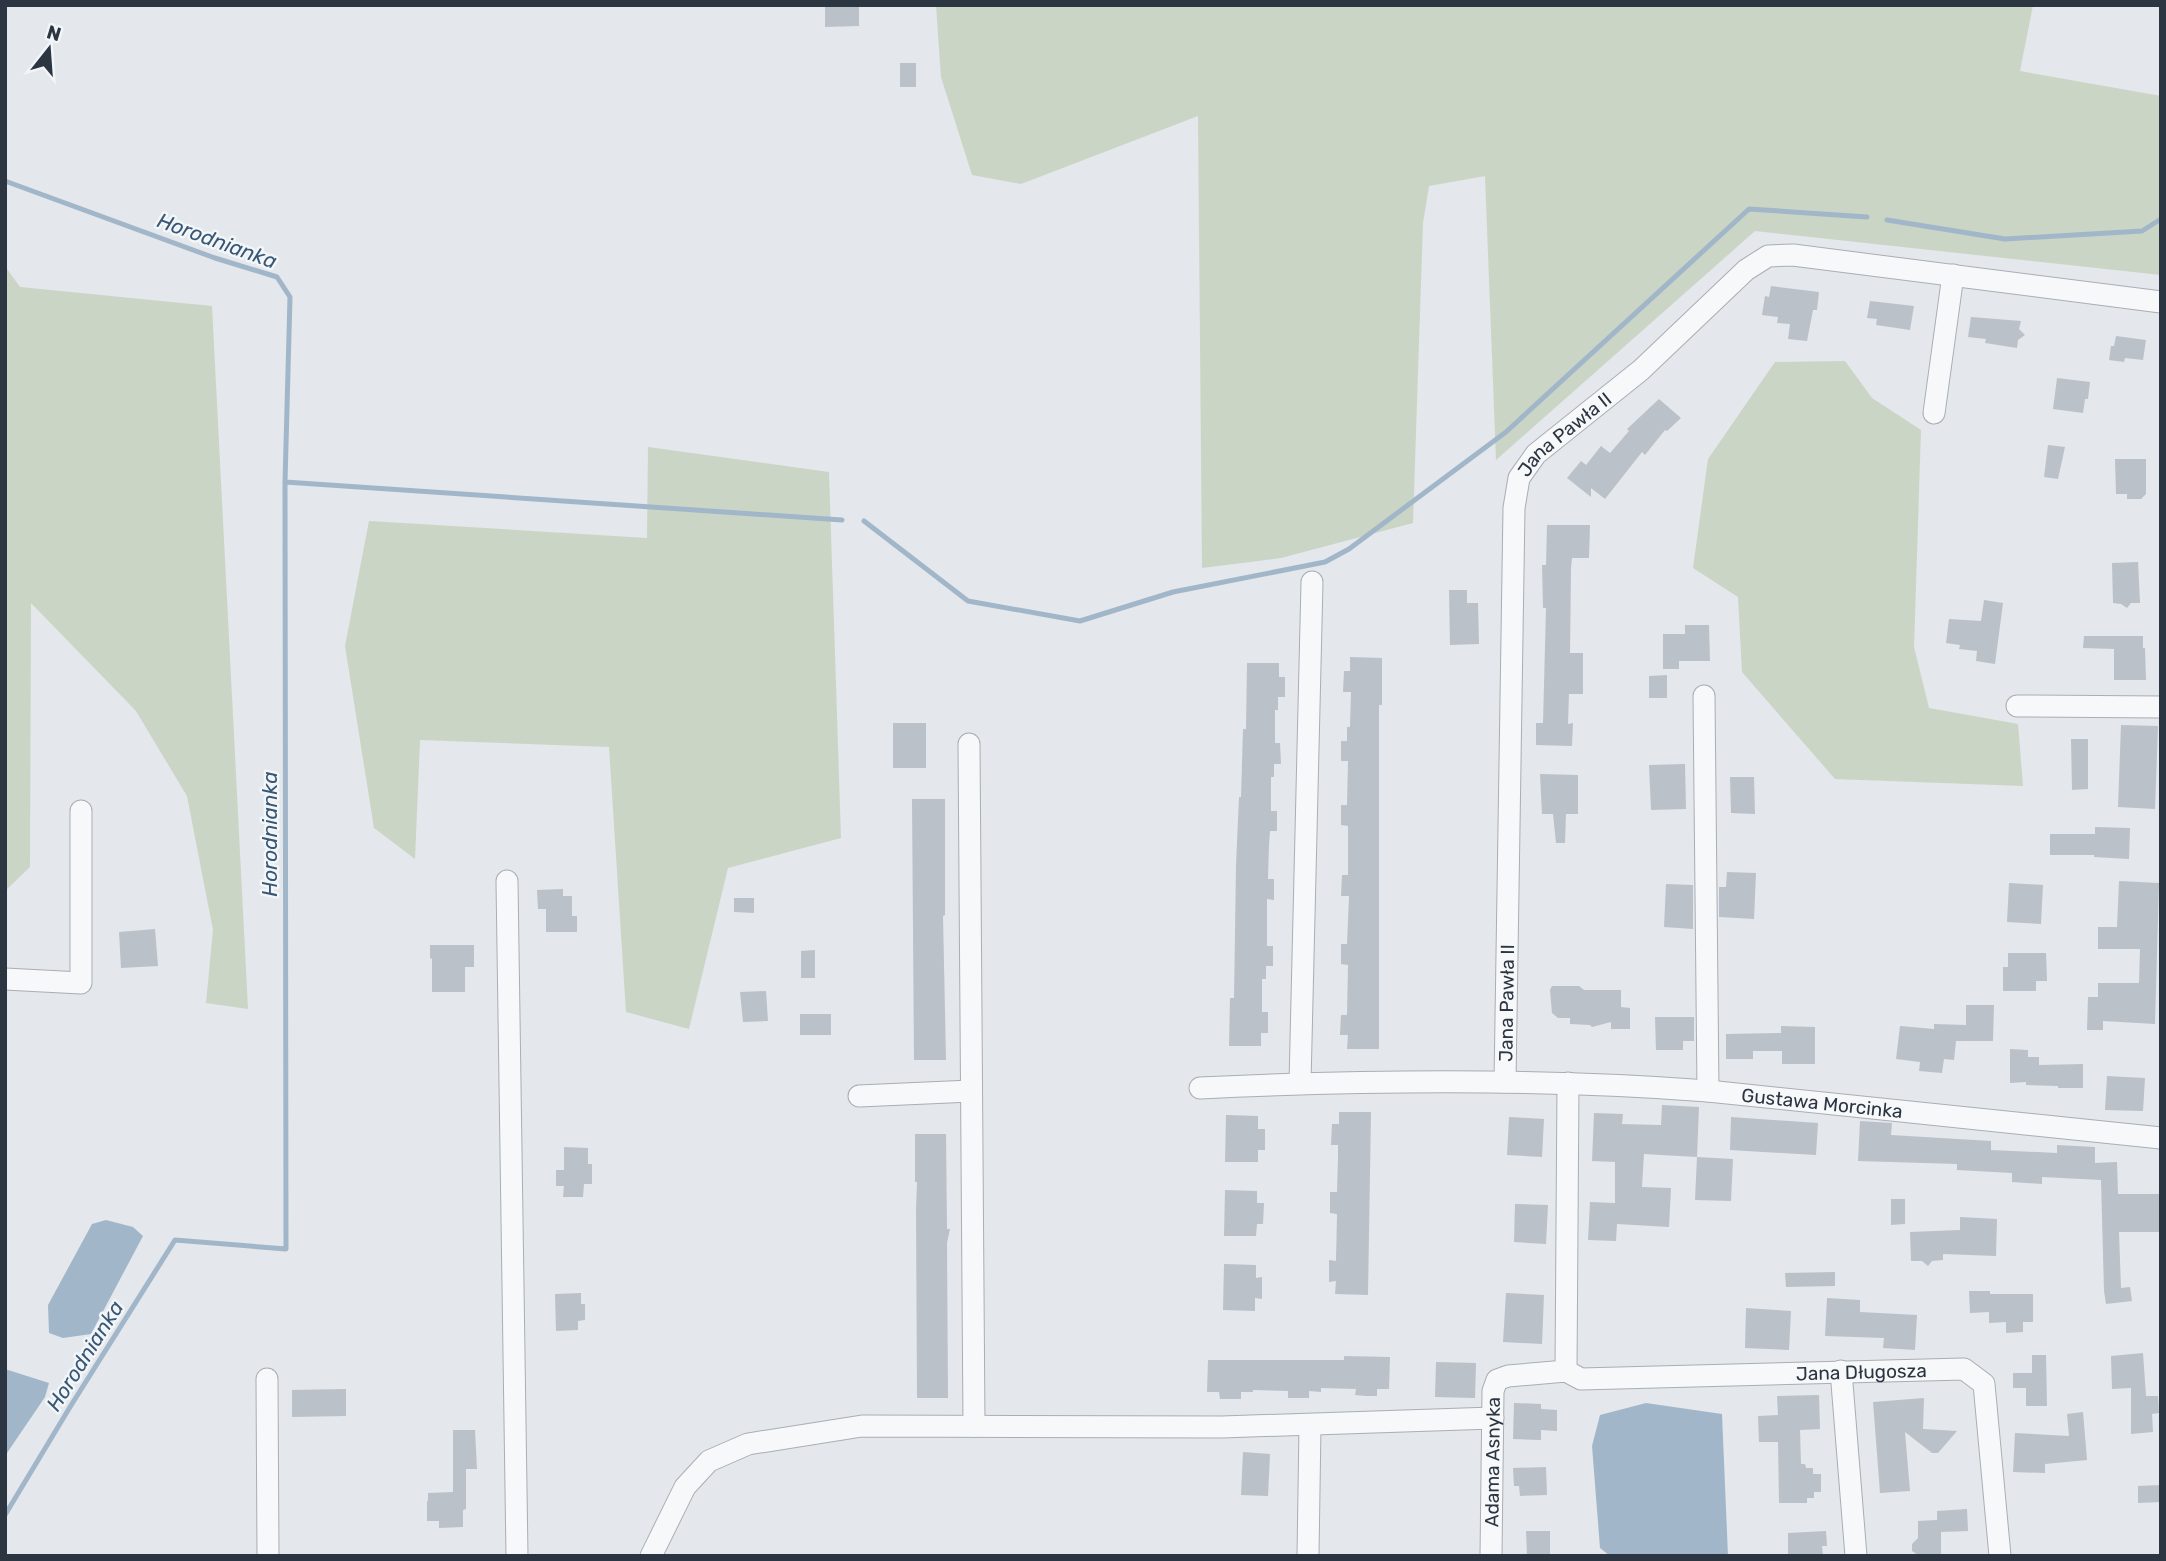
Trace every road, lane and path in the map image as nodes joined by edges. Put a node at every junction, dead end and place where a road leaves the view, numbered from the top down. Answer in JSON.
{"nodes":[{"id":1,"x":1954,"y":275,"type":"junction"},
{"id":2,"x":2161,"y":302,"type":"edge"},
{"id":3,"x":1934,"y":413,"type":"dead end"},
{"id":4,"x":1312,"y":582,"type":"dead end"},
{"id":5,"x":1704,"y":696,"type":"dead end"},
{"id":6,"x":2017,"y":706,"type":"dead end"},
{"id":7,"x":2161,"y":707,"type":"edge"},
{"id":8,"x":969,"y":744,"type":"dead end"},
{"id":9,"x":81,"y":811,"type":"dead end"},
{"id":10,"x":507,"y":881,"type":"dead end"},
{"id":11,"x":5,"y":979,"type":"edge"},
{"id":12,"x":1505,"y":1082,"type":"junction"},
{"id":13,"x":1300,"y":1083,"type":"junction"},
{"id":14,"x":1568,"y":1083,"type":"junction"},
{"id":15,"x":1200,"y":1088,"type":"dead end"},
{"id":16,"x":971,"y":1091,"type":"junction"},
{"id":17,"x":1708,"y":1091,"type":"junction"},
{"id":18,"x":859,"y":1096,"type":"dead end"},
{"id":19,"x":2161,"y":1138,"type":"edge"},
{"id":20,"x":1566,"y":1371,"type":"junction"},
{"id":21,"x":1841,"y":1371,"type":"junction"},
{"id":22,"x":1508,"y":1376,"type":"joint"},
{"id":23,"x":267,"y":1379,"type":"dead end"},
{"id":24,"x":1493,"y":1418,"type":"junction"},
{"id":25,"x":1310,"y":1425,"type":"junction"},
{"id":26,"x":974,"y":1426,"type":"junction"},
{"id":27,"x":268,"y":1556,"type":"edge"},
{"id":28,"x":517,"y":1556,"type":"edge"},
{"id":29,"x":651,"y":1556,"type":"edge"},
{"id":30,"x":1307,"y":1556,"type":"edge"},
{"id":31,"x":1491,"y":1556,"type":"edge"},
{"id":32,"x":1856,"y":1556,"type":"edge"},
{"id":33,"x":2000,"y":1556,"type":"edge"}],
"edges":[{"from":1,"to":2,"type":"street","name":"Jana Pawła II"},
{"from":1,"to":3,"type":"street"},
{"from":1,"to":12,"type":"street","name":"Jana Pawła II"},
{"from":4,"to":13,"type":"street"},
{"from":5,"to":17,"type":"street"},
{"from":6,"to":7,"type":"street"},
{"from":8,"to":16,"type":"street"},
{"from":9,"to":11,"type":"street"},
{"from":10,"to":28,"type":"street"},
{"from":12,"to":13,"type":"street","name":"Gustawa Morcinka"},
{"from":12,"to":14,"type":"street","name":"Gustawa Morcinka"},
{"from":13,"to":15,"type":"street","name":"Gustawa Morcinka"},
{"from":14,"to":17,"type":"street","name":"Gustawa Morcinka"},
{"from":14,"to":20,"type":"street"},
{"from":16,"to":18,"type":"street"},
{"from":16,"to":26,"type":"street"},
{"from":17,"to":19,"type":"street","name":"Gustawa Morcinka"},
{"from":20,"to":21,"type":"street","name":"Jana Długosza"},
{"from":20,"to":22,"type":"street","name":"Jana Długosza"},
{"from":21,"to":32,"type":"street"},
{"from":21,"to":33,"type":"street","name":"Jana Długosza"},
{"from":22,"to":24,"type":"street","name":"Adama Asnyka"},
{"from":23,"to":27,"type":"street"},
{"from":24,"to":25,"type":"street"},
{"from":24,"to":31,"type":"street","name":"Adama Asnyka"},
{"from":25,"to":26,"type":"street"},
{"from":25,"to":30,"type":"street"},
{"from":26,"to":29,"type":"street"}]}
